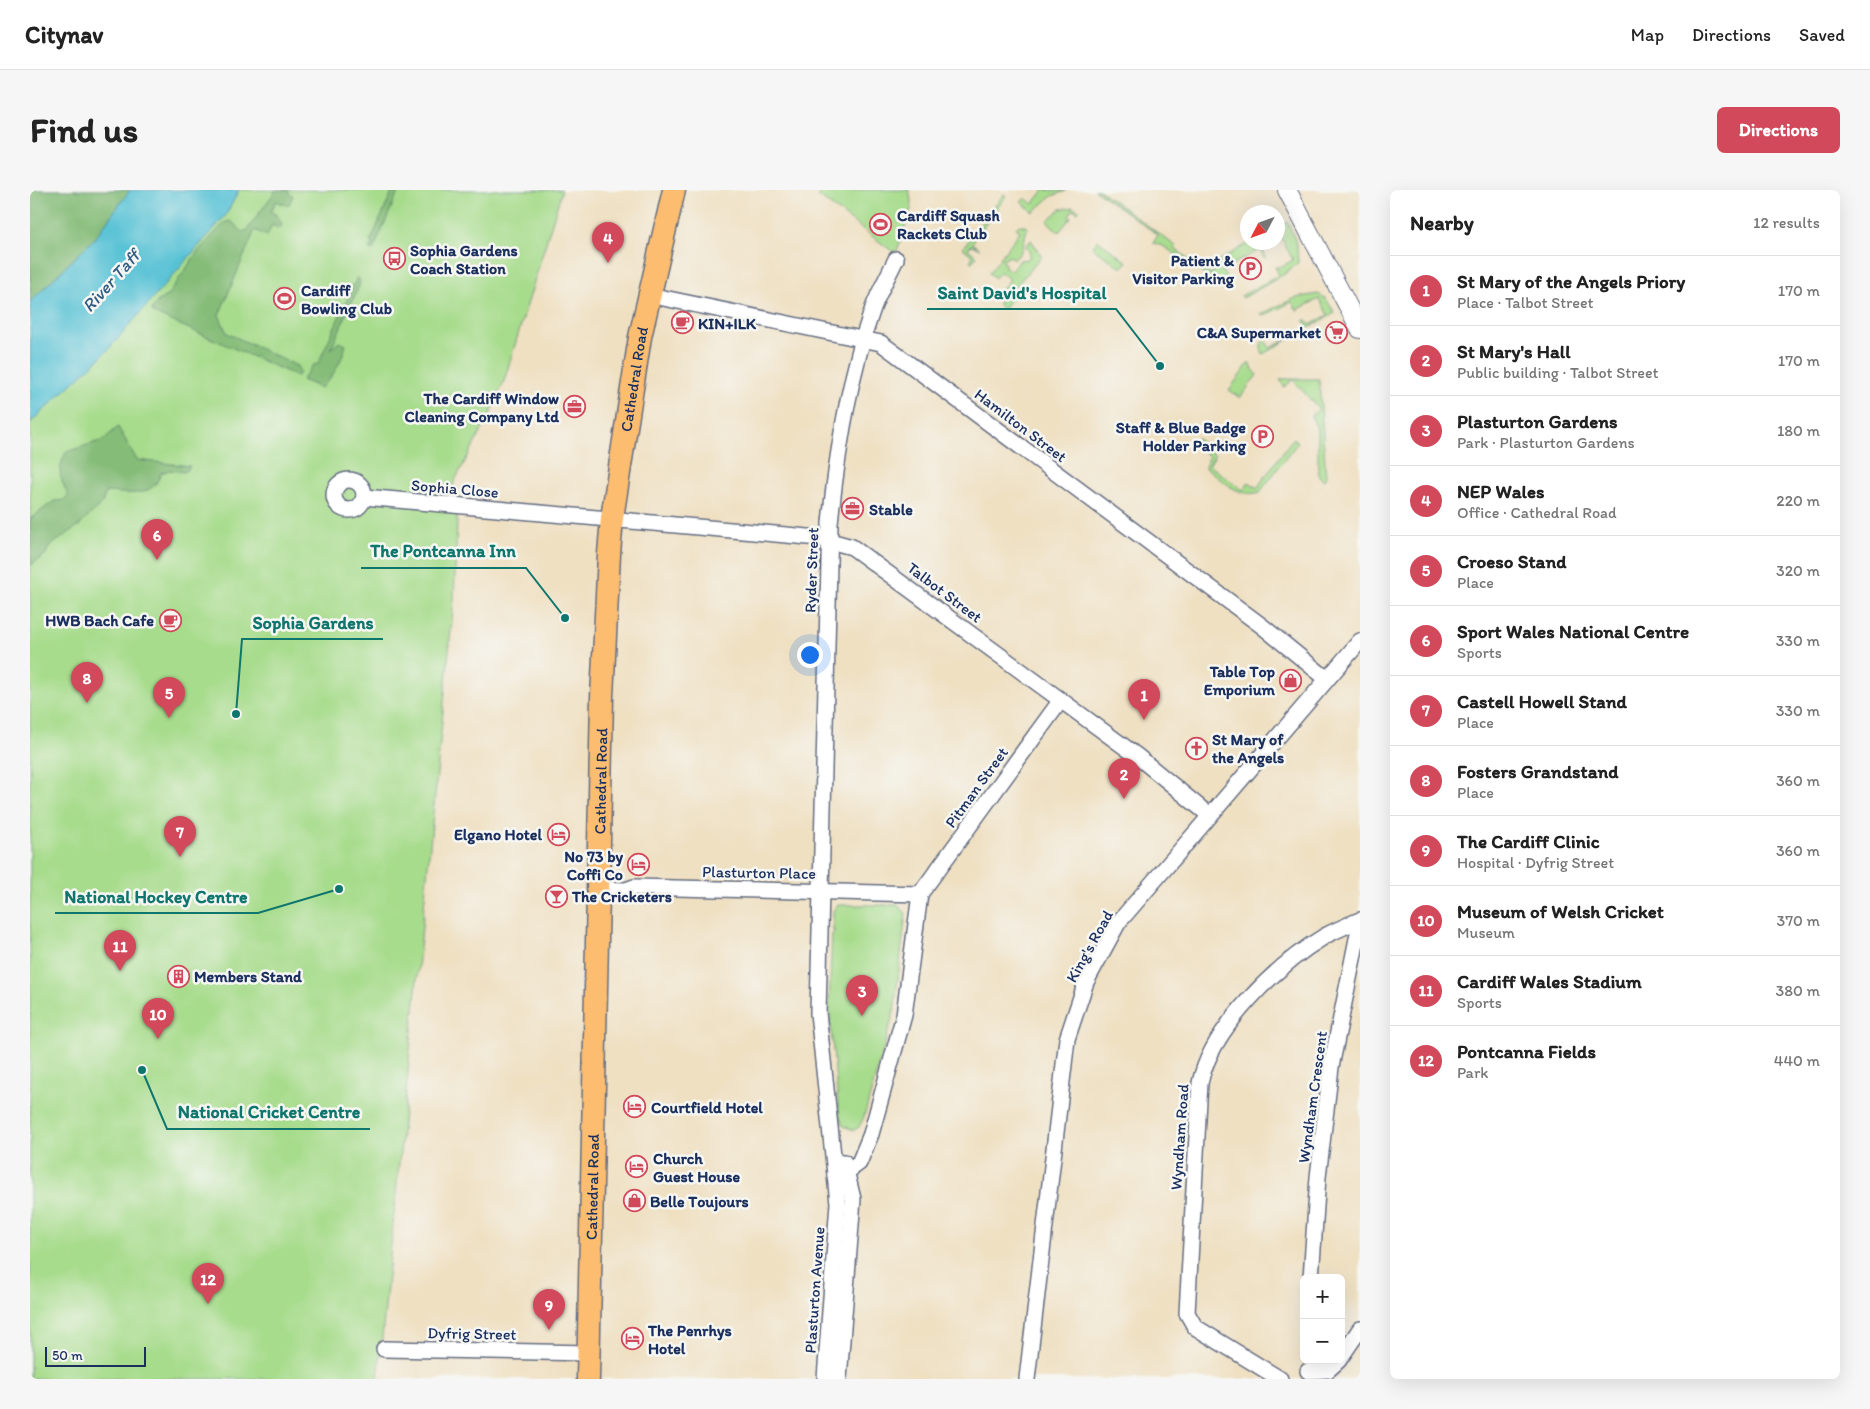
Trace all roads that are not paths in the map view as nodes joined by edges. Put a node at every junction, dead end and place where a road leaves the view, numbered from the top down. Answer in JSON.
{"nodes":[{"id":1,"x":674,"y":190,"type":"edge"},
{"id":2,"x":1288,"y":190,"type":"edge"},
{"id":3,"x":896,"y":260,"type":"dead end"},
{"id":4,"x":650,"y":295,"type":"junction"},
{"id":5,"x":1360,"y":329,"type":"edge"},
{"id":6,"x":864,"y":338,"type":"junction"},
{"id":7,"x":364,"y":498,"type":"junction"},
{"id":8,"x":612,"y":518,"type":"junction"},
{"id":9,"x":830,"y":540,"type":"junction"},
{"id":10,"x":859,"y":550,"type":"junction"},
{"id":11,"x":829,"y":565,"type":"junction"},
{"id":12,"x":1360,"y":641,"type":"edge"},
{"id":13,"x":1327,"y":679,"type":"junction"},
{"id":14,"x":1061,"y":700,"type":"junction"},
{"id":15,"x":1209,"y":815,"type":"junction"},
{"id":16,"x":598,"y":889,"type":"junction"},
{"id":17,"x":822,"y":891,"type":"junction"},
{"id":18,"x":920,"y":894,"type":"junction"},
{"id":19,"x":1360,"y":922,"type":"edge"},
{"id":20,"x":842,"y":1173,"type":"junction"},
{"id":21,"x":845,"y":1204,"type":"junction"},
{"id":22,"x":1311,"y":1274,"type":"edge"},
{"id":23,"x":1360,"y":1328,"type":"edge"},
{"id":24,"x":384,"y":1349,"type":"dead end"},
{"id":25,"x":1345,"y":1351,"type":"edge"},
{"id":26,"x":589,"y":1353,"type":"junction"},
{"id":27,"x":1335,"y":1364,"type":"edge"},
{"id":28,"x":1308,"y":1370,"type":"edge"},
{"id":29,"x":588,"y":1379,"type":"edge"},
{"id":30,"x":825,"y":1379,"type":"edge"},
{"id":31,"x":839,"y":1379,"type":"edge"},
{"id":32,"x":1027,"y":1379,"type":"edge"},
{"id":33,"x":1280,"y":1379,"type":"edge"}],
"edges":[{"from":1,"to":4,"type":"main road","name":"Cathedral Road"},
{"from":2,"to":5,"type":"street"},
{"from":3,"to":6,"type":"street","name":"Ryder Street"},
{"from":4,"to":6,"type":"street","name":"Hamilton Street"},
{"from":4,"to":8,"type":"main road","name":"Cathedral Road"},
{"from":6,"to":9,"type":"street","name":"Ryder Street"},
{"from":6,"to":13,"type":"street","name":"Hamilton Street"},
{"from":7,"to":7,"type":"street"},
{"from":7,"to":8,"type":"street","name":"Sophia Close"},
{"from":8,"to":9,"type":"street","name":"Talbot Street"},
{"from":8,"to":16,"type":"main road","name":"Cathedral Road"},
{"from":9,"to":10,"type":"street","name":"Talbot Street"},
{"from":9,"to":11,"type":"street","name":"Ryder Street"},
{"from":10,"to":11,"type":"street"},
{"from":10,"to":14,"type":"street","name":"Talbot Street"},
{"from":11,"to":17,"type":"street","name":"Ryder Street"},
{"from":12,"to":13,"type":"street","name":"King's Road"},
{"from":13,"to":15,"type":"street","name":"King's Road"},
{"from":14,"to":15,"type":"street","name":"Talbot Street"},
{"from":14,"to":18,"type":"street","name":"Pitman Street"},
{"from":15,"to":32,"type":"street","name":"King's Road"},
{"from":16,"to":17,"type":"street","name":"Plasturton Place"},
{"from":16,"to":26,"type":"main road","name":"Cathedral Road"},
{"from":17,"to":18,"type":"street","name":"Plasturton Place"},
{"from":17,"to":20,"type":"street","name":"Ryder Street"},
{"from":18,"to":20,"type":"street"},
{"from":19,"to":22,"type":"street","name":"Wyndham Crescent"},
{"from":19,"to":33,"type":"street","name":"Wyndham Road"},
{"from":20,"to":21,"type":"street","name":"Ryder Street"},
{"from":21,"to":30,"type":"street","name":"Plasturton Avenue"},
{"from":21,"to":31,"type":"street","name":"Plasturton Avenue"},
{"from":23,"to":25,"type":"street"},
{"from":24,"to":26,"type":"street","name":"Dyfrig Street"},
{"from":26,"to":29,"type":"main road","name":"Cathedral Road"},
{"from":27,"to":28,"type":"street"}]}
